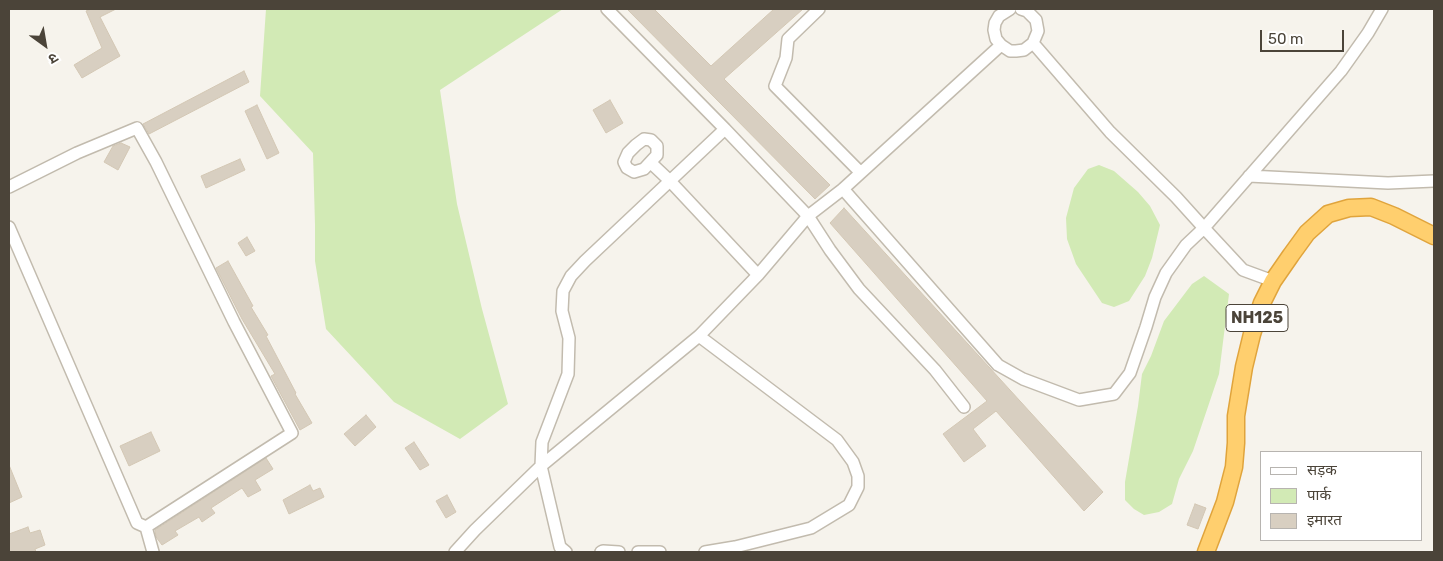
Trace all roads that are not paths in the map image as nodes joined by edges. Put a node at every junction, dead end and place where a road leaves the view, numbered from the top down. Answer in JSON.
{"nodes":[{"id":1,"x":607,"y":9,"type":"edge"},
{"id":2,"x":819,"y":9,"type":"edge"},
{"id":3,"x":1010,"y":9,"type":"edge"},
{"id":4,"x":1021,"y":9,"type":"edge"},
{"id":5,"x":1382,"y":9,"type":"edge"},
{"id":6,"x":996,"y":12,"type":"edge"},
{"id":7,"x":1035,"y":12,"type":"edge"},
{"id":8,"x":1033,"y":43,"type":"junction"},
{"id":9,"x":1001,"y":45,"type":"junction"},
{"id":10,"x":725,"y":129,"type":"junction"},
{"id":11,"x":651,"y":164,"type":"dead end"},
{"id":12,"x":860,"y":172,"type":"junction"},
{"id":13,"x":1249,"y":176,"type":"junction"},
{"id":14,"x":670,"y":180,"type":"junction"},
{"id":15,"x":1434,"y":181,"type":"edge"},
{"id":16,"x":9,"y":187,"type":"edge"},
{"id":17,"x":843,"y":189,"type":"junction"},
{"id":18,"x":808,"y":216,"type":"junction"},
{"id":19,"x":9,"y":227,"type":"edge"},
{"id":20,"x":1204,"y":228,"type":"junction"},
{"id":21,"x":1434,"y":236,"type":"edge"},
{"id":22,"x":758,"y":275,"type":"junction"},
{"id":23,"x":1274,"y":281,"type":"junction"},
{"id":24,"x":699,"y":336,"type":"junction"},
{"id":25,"x":964,"y":407,"type":"dead end"},
{"id":26,"x":541,"y":466,"type":"junction"},
{"id":27,"x":146,"y":527,"type":"junction"},
{"id":28,"x":153,"y":552,"type":"edge"},
{"id":29,"x":455,"y":552,"type":"edge"},
{"id":30,"x":566,"y":552,"type":"edge"},
{"id":31,"x":601,"y":552,"type":"edge"},
{"id":32,"x":619,"y":552,"type":"edge"},
{"id":33,"x":638,"y":552,"type":"edge"},
{"id":34,"x":660,"y":552,"type":"edge"},
{"id":35,"x":706,"y":552,"type":"edge"},
{"id":36,"x":1206,"y":552,"type":"edge"}],
"edges":[{"from":1,"to":10,"type":"street"},
{"from":2,"to":12,"type":"street"},
{"from":3,"to":6,"type":"street"},
{"from":4,"to":7,"type":"street"},
{"from":5,"to":13,"type":"street"},
{"from":6,"to":9,"type":"street"},
{"from":7,"to":8,"type":"street"},
{"from":8,"to":9,"type":"street"},
{"from":8,"to":20,"type":"street"},
{"from":9,"to":12,"type":"street"},
{"from":10,"to":14,"type":"street"},
{"from":10,"to":18,"type":"street"},
{"from":11,"to":14,"type":"street"},
{"from":12,"to":17,"type":"street"},
{"from":13,"to":15,"type":"street"},
{"from":13,"to":20,"type":"street"},
{"from":14,"to":22,"type":"street"},
{"from":14,"to":26,"type":"street"},
{"from":16,"to":27,"type":"street"},
{"from":17,"to":18,"type":"street"},
{"from":17,"to":20,"type":"street"},
{"from":18,"to":22,"type":"street"},
{"from":18,"to":25,"type":"street"},
{"from":19,"to":27,"type":"street"},
{"from":20,"to":23,"type":"street"},
{"from":21,"to":23,"type":"highway","number":"NH125"},
{"from":22,"to":24,"type":"street"},
{"from":23,"to":36,"type":"highway","number":"NH125"},
{"from":24,"to":26,"type":"street"},
{"from":24,"to":35,"type":"street"},
{"from":26,"to":29,"type":"street"},
{"from":26,"to":30,"type":"street"},
{"from":27,"to":28,"type":"street"},
{"from":31,"to":32,"type":"street"},
{"from":33,"to":34,"type":"street"}]}
